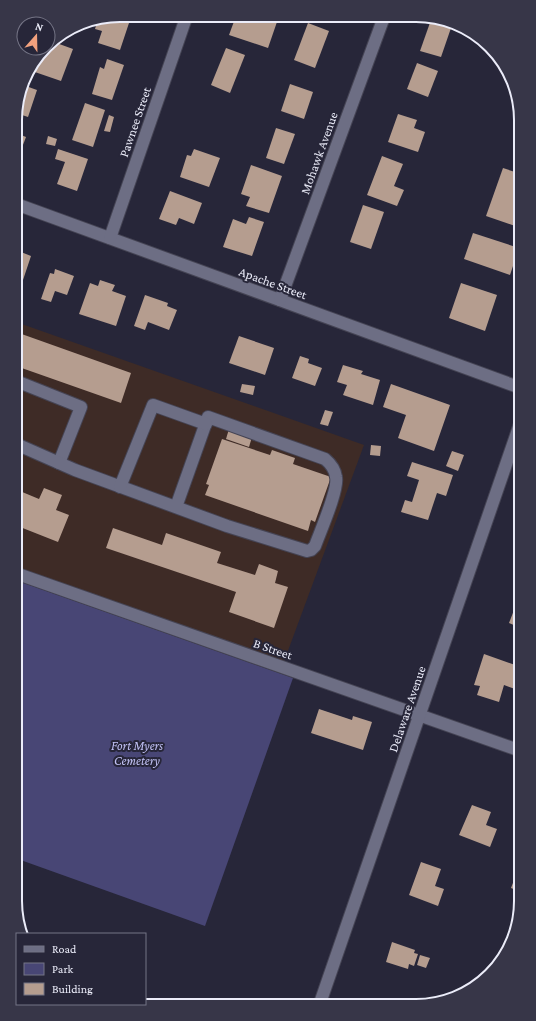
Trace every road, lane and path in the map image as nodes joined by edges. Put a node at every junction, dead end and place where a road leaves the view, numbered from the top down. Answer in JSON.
{"nodes":[{"id":1,"x":185,"y":22,"type":"edge"},
{"id":2,"x":382,"y":22,"type":"edge"},
{"id":3,"x":22,"y":206,"type":"edge"},
{"id":4,"x":110,"y":238,"type":"junction"},
{"id":5,"x":280,"y":300,"type":"junction"},
{"id":6,"x":22,"y":383,"type":"edge"},
{"id":7,"x":514,"y":385,"type":"edge"},
{"id":8,"x":206,"y":424,"type":"junction"},
{"id":9,"x":514,"y":441,"type":"edge"},
{"id":10,"x":22,"y":447,"type":"edge"},
{"id":11,"x":59,"y":464,"type":"junction"},
{"id":12,"x":120,"y":487,"type":"junction"},
{"id":13,"x":176,"y":507,"type":"junction"},
{"id":14,"x":22,"y":574,"type":"edge"},
{"id":15,"x":420,"y":716,"type":"junction"},
{"id":16,"x":514,"y":749,"type":"edge"},
{"id":17,"x":321,"y":999,"type":"edge"}],
"edges":[{"from":1,"to":4,"type":"street","name":"Pawnee Street"},
{"from":2,"to":5,"type":"street","name":"Mohawk Avenue"},
{"from":3,"to":4,"type":"street","name":"Apache Street"},
{"from":4,"to":5,"type":"street","name":"Apache Street"},
{"from":5,"to":7,"type":"street","name":"Apache Street"},
{"from":6,"to":11,"type":"street"},
{"from":8,"to":12,"type":"street"},
{"from":8,"to":13,"type":"street"},
{"from":8,"to":13,"type":"street"},
{"from":9,"to":15,"type":"street","name":"Delaware Avenue"},
{"from":10,"to":11,"type":"street"},
{"from":11,"to":12,"type":"street"},
{"from":12,"to":13,"type":"street"},
{"from":14,"to":15,"type":"street","name":"B Street"},
{"from":15,"to":16,"type":"street","name":"B Street"},
{"from":15,"to":17,"type":"street","name":"Delaware Avenue"}]}
